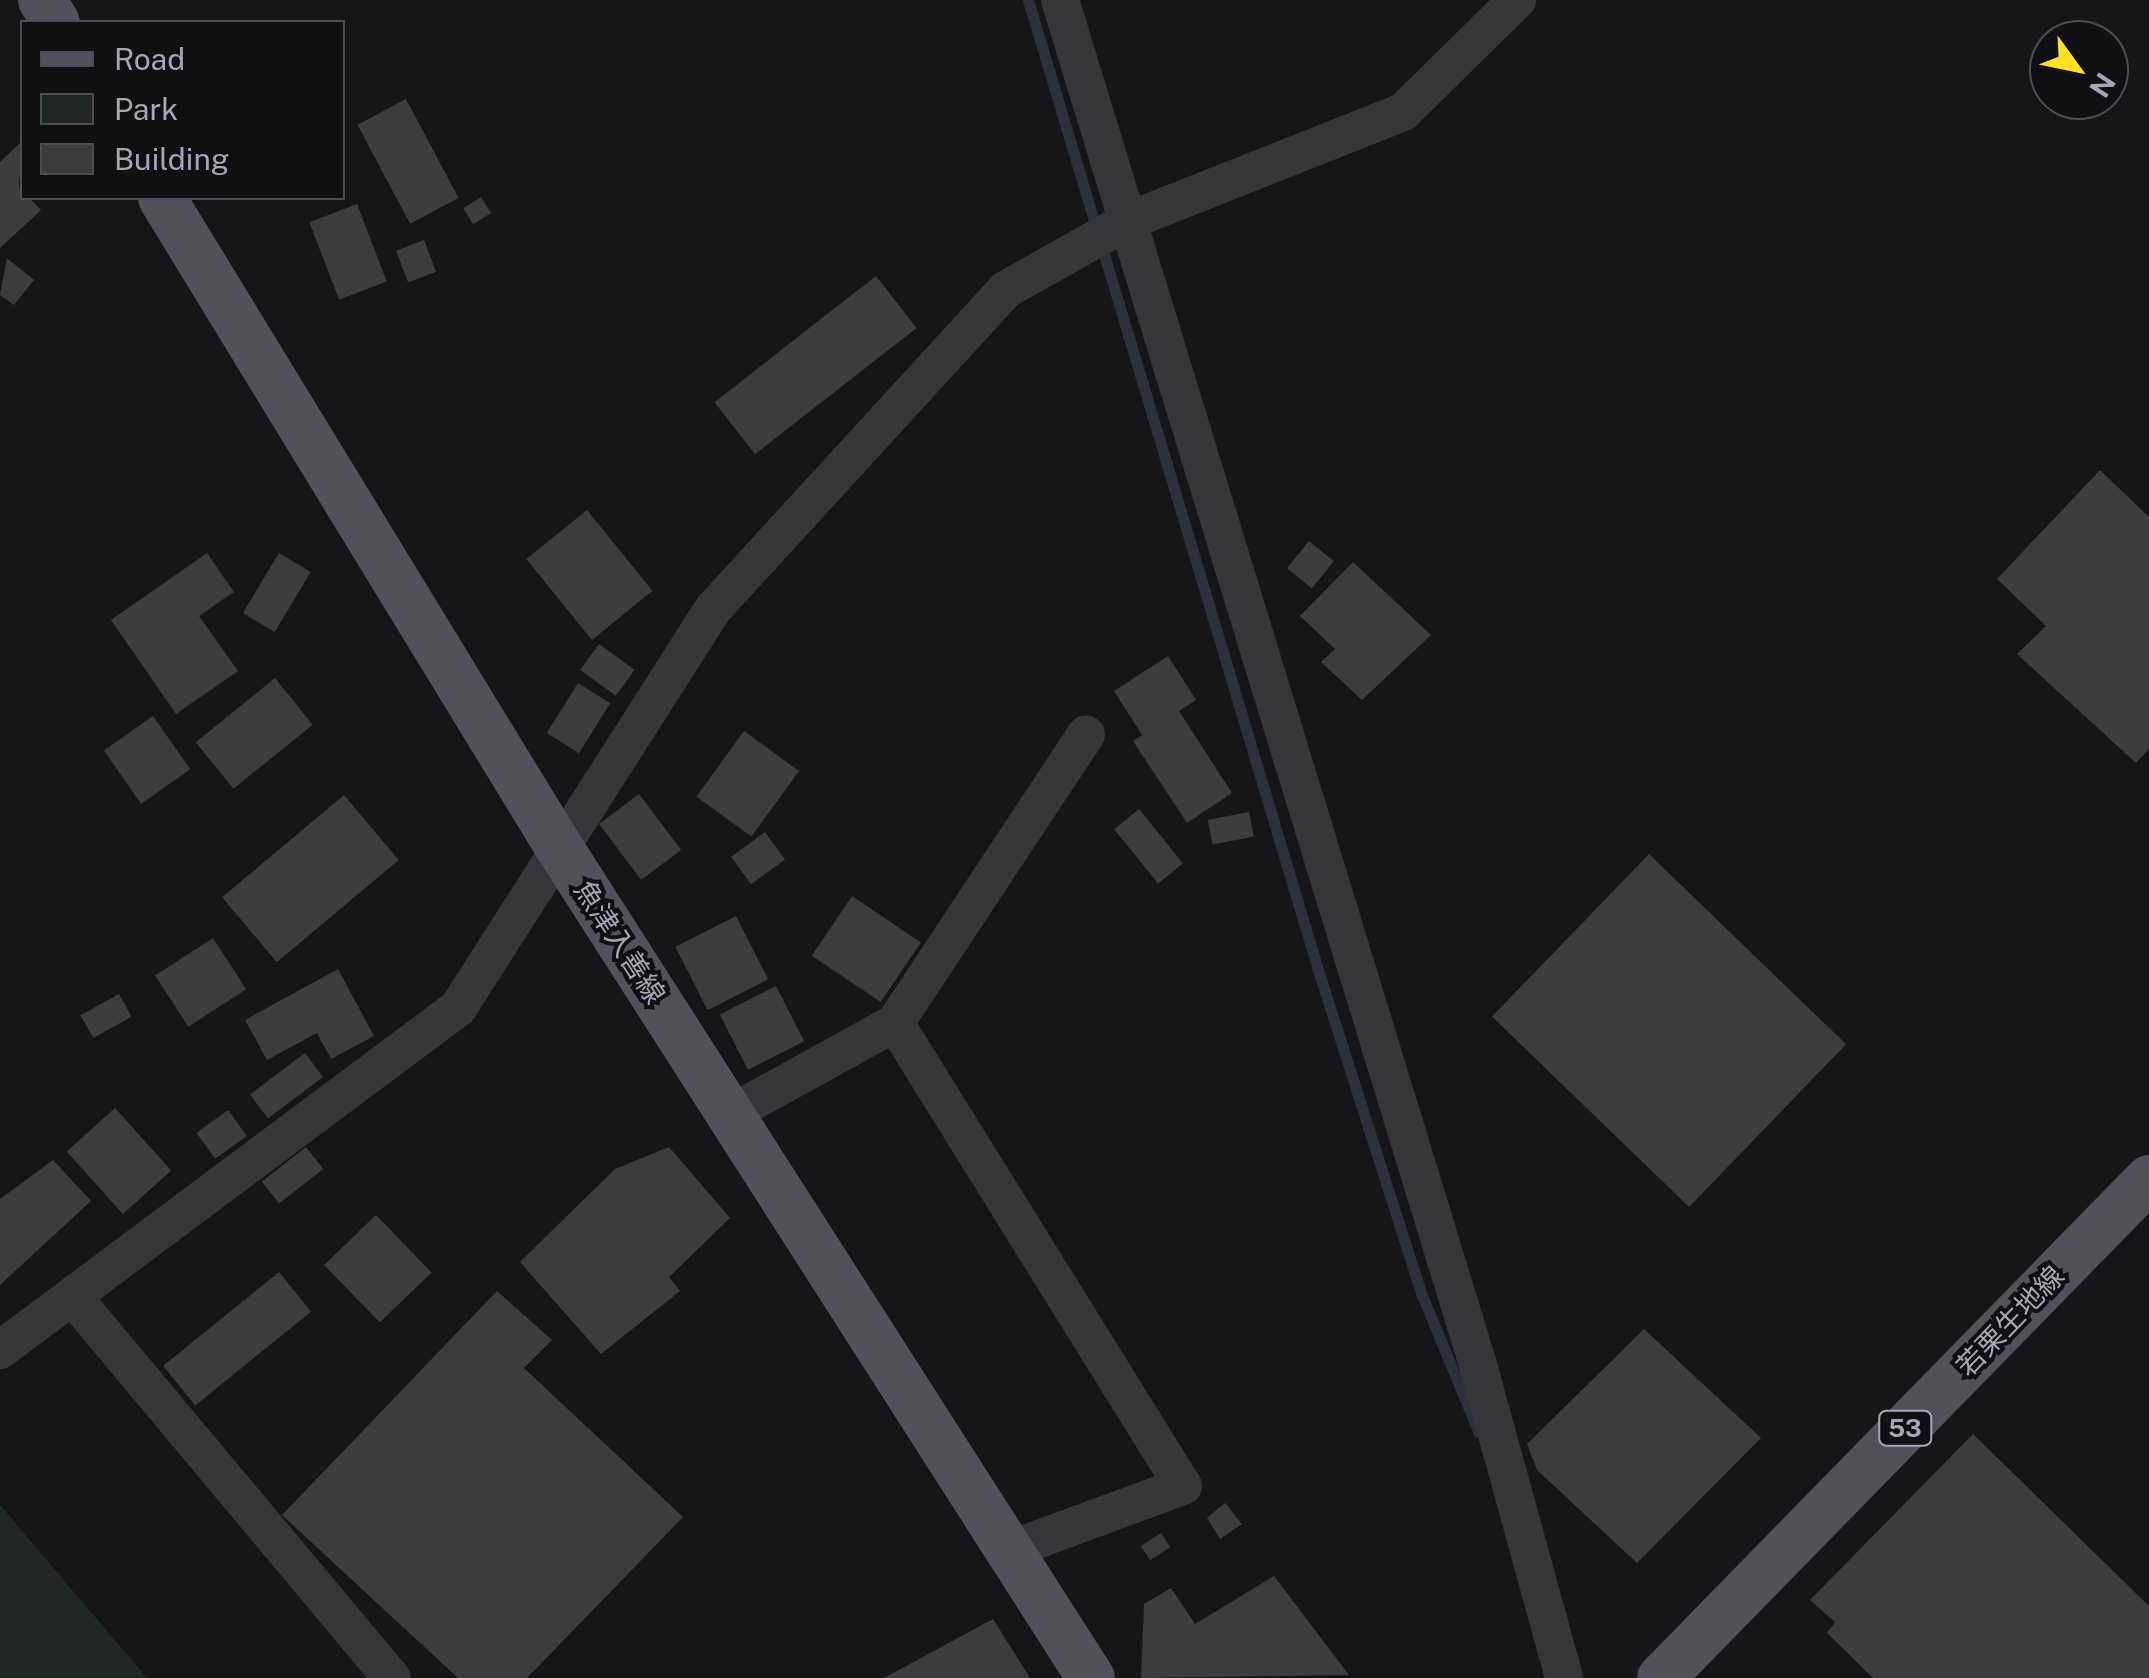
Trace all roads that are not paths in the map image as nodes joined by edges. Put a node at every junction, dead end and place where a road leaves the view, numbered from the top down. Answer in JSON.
{"nodes":[{"id":1,"x":1060,"y":0,"type":"edge"},
{"id":2,"x":1517,"y":0,"type":"edge"},
{"id":3,"x":163,"y":200,"type":"edge"},
{"id":4,"x":1128,"y":221,"type":"junction"},
{"id":5,"x":1086,"y":734,"type":"dead end"},
{"id":6,"x":557,"y":844,"type":"junction"},
{"id":7,"x":895,"y":1023,"type":"junction"},
{"id":8,"x":730,"y":1114,"type":"junction"},
{"id":9,"x":2149,"y":1179,"type":"edge"},
{"id":10,"x":73,"y":1298,"type":"junction"},
{"id":11,"x":0,"y":1350,"type":"edge"},
{"id":12,"x":1009,"y":1550,"type":"junction"},
{"id":13,"x":392,"y":1678,"type":"edge"},
{"id":14,"x":1091,"y":1678,"type":"edge"},
{"id":15,"x":1564,"y":1678,"type":"edge"},
{"id":16,"x":1661,"y":1678,"type":"edge"}],
"edges":[{"from":1,"to":4,"type":"street"},
{"from":2,"to":4,"type":"street"},
{"from":3,"to":6,"type":"main road","name":"魚津入善線"},
{"from":4,"to":6,"type":"street"},
{"from":4,"to":15,"type":"street"},
{"from":5,"to":7,"type":"street"},
{"from":6,"to":8,"type":"main road","name":"魚津入善線"},
{"from":6,"to":10,"type":"street"},
{"from":7,"to":8,"type":"street"},
{"from":7,"to":12,"type":"street"},
{"from":8,"to":12,"type":"main road","name":"魚津入善線"},
{"from":9,"to":16,"type":"main road","name":"若栗生地線","number":"53"},
{"from":10,"to":11,"type":"street"},
{"from":10,"to":13,"type":"street"},
{"from":12,"to":14,"type":"main road","name":"魚津入善線"}]}
